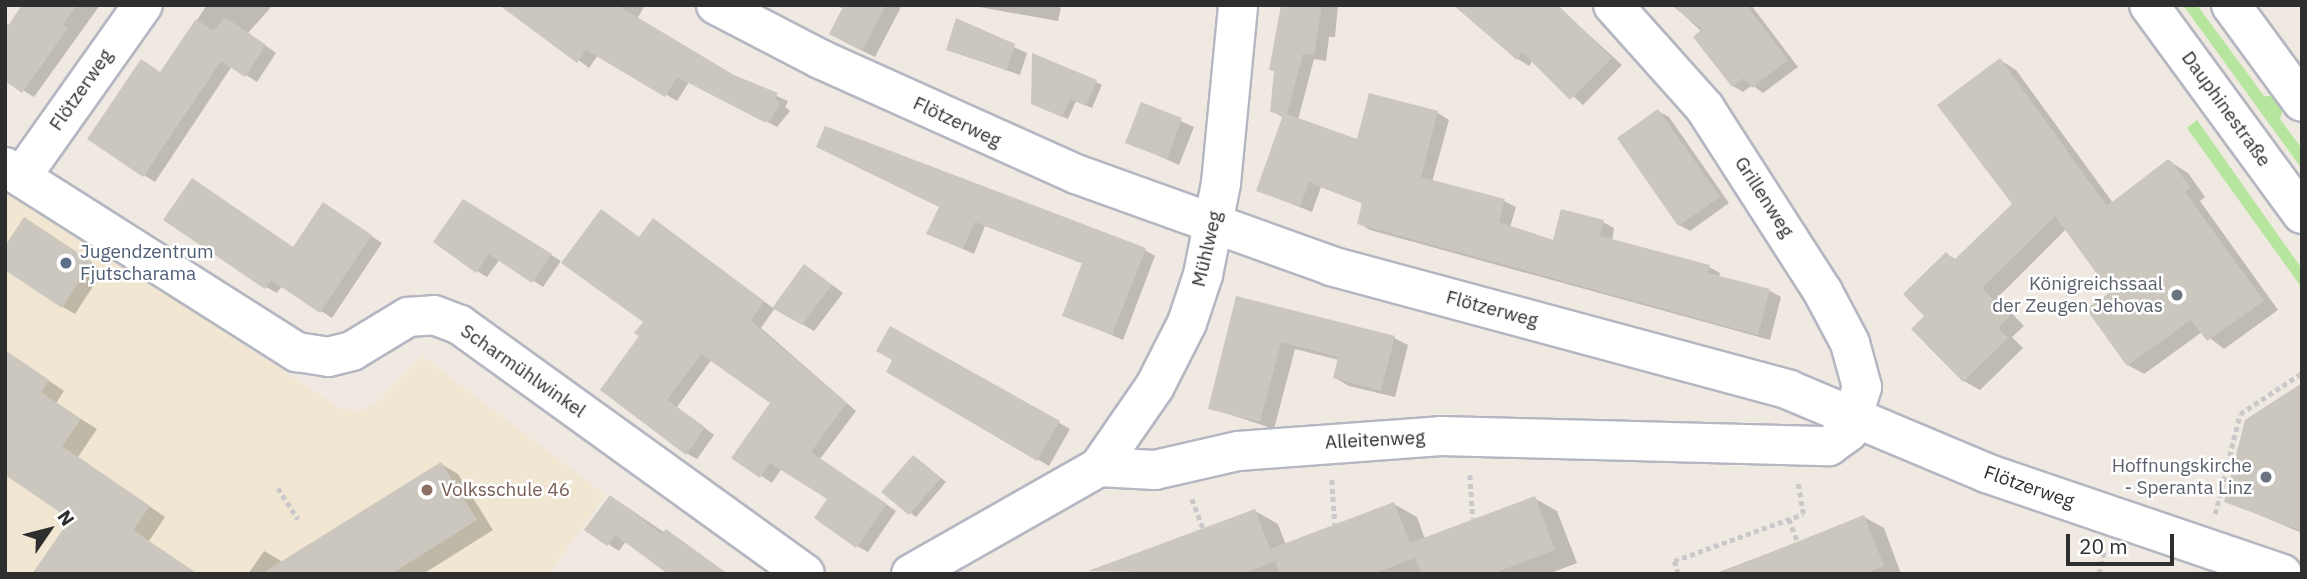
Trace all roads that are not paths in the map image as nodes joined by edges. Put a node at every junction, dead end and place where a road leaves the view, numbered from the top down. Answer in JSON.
{"nodes":[{"id":1,"x":143,"y":5,"type":"edge"},
{"id":2,"x":716,"y":5,"type":"edge"},
{"id":3,"x":1238,"y":5,"type":"edge"},
{"id":4,"x":1613,"y":5,"type":"edge"},
{"id":5,"x":2149,"y":5,"type":"edge"},
{"id":6,"x":2231,"y":5,"type":"edge"},
{"id":7,"x":2302,"y":102,"type":"edge"},
{"id":8,"x":13,"y":172,"type":"edge"},
{"id":9,"x":2302,"y":214,"type":"edge"},
{"id":10,"x":1216,"y":225,"type":"junction"},
{"id":11,"x":1856,"y":415,"type":"junction"},
{"id":12,"x":1100,"y":467,"type":"junction"},
{"id":13,"x":805,"y":574,"type":"edge"},
{"id":14,"x":911,"y":574,"type":"edge"},
{"id":15,"x":2282,"y":574,"type":"edge"}],
"edges":[{"from":1,"to":8,"type":"street","name":"Flötzerweg"},
{"from":2,"to":10,"type":"street","name":"Flötzerweg"},
{"from":3,"to":10,"type":"street","name":"Mühlweg"},
{"from":4,"to":11,"type":"street","name":"Grillenweg"},
{"from":5,"to":9,"type":"street","name":"Dauphinestraße"},
{"from":6,"to":7,"type":"street"},
{"from":8,"to":13,"type":"street","name":"Scharmühlwinkel"},
{"from":10,"to":11,"type":"street","name":"Flötzerweg"},
{"from":10,"to":12,"type":"street","name":"Mühlweg"},
{"from":11,"to":12,"type":"street","name":"Alleitenweg"},
{"from":11,"to":15,"type":"street","name":"Flötzerweg"},
{"from":12,"to":14,"type":"street"}]}
